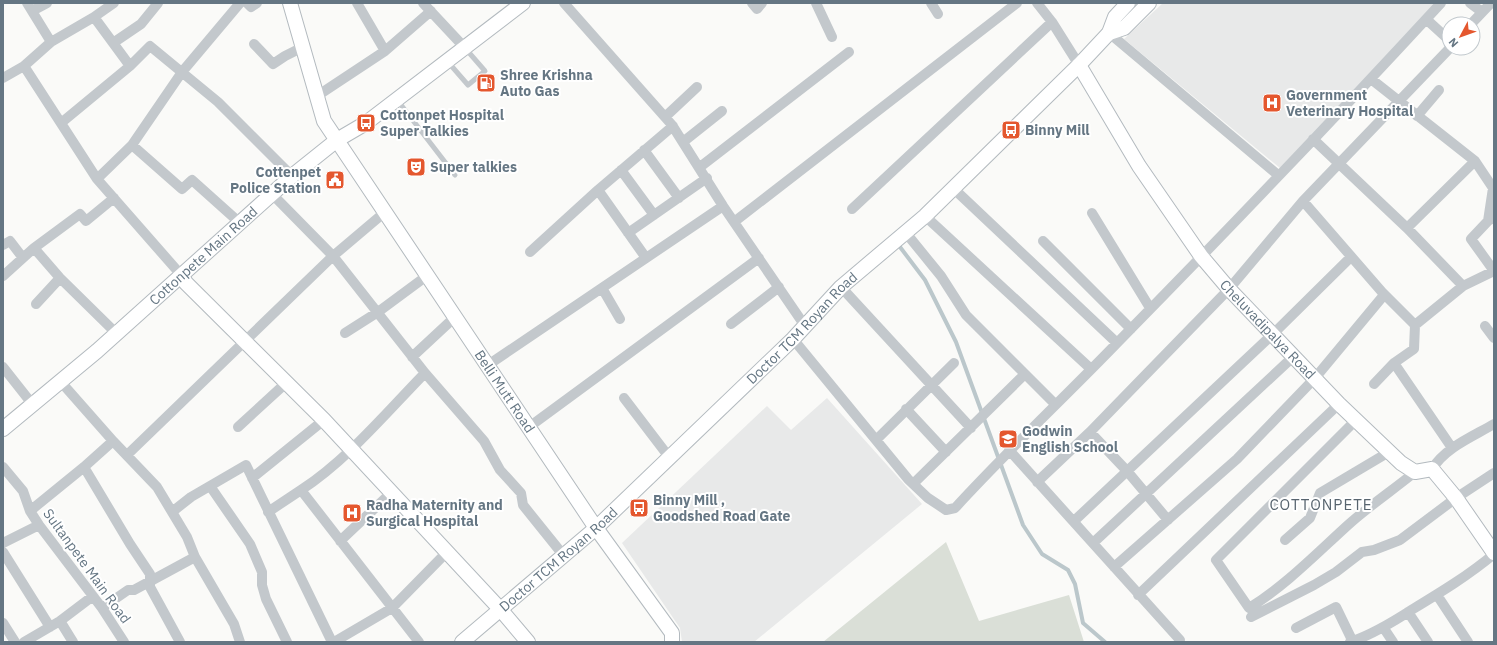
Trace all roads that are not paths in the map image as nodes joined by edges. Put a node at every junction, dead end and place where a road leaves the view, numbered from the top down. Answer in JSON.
{"nodes":[{"id":1,"x":47,"y":3,"type":"edge"},
{"id":2,"x":114,"y":3,"type":"edge"},
{"id":3,"x":158,"y":3,"type":"edge"},
{"id":4,"x":240,"y":3,"type":"edge"},
{"id":5,"x":247,"y":3,"type":"edge"},
{"id":6,"x":257,"y":3,"type":"edge"},
{"id":7,"x":290,"y":3,"type":"edge"},
{"id":8,"x":357,"y":3,"type":"edge"},
{"id":9,"x":423,"y":3,"type":"edge"},
{"id":10,"x":523,"y":3,"type":"edge"},
{"id":11,"x":564,"y":3,"type":"edge"},
{"id":12,"x":752,"y":3,"type":"edge"},
{"id":13,"x":762,"y":3,"type":"edge"},
{"id":14,"x":816,"y":3,"type":"edge"},
{"id":15,"x":931,"y":3,"type":"edge"},
{"id":16,"x":1017,"y":3,"type":"edge"},
{"id":17,"x":1037,"y":3,"type":"edge"},
{"id":18,"x":1128,"y":3,"type":"edge"},
{"id":19,"x":1149,"y":3,"type":"edge"},
{"id":20,"x":1441,"y":3,"type":"edge"},
{"id":21,"x":1470,"y":3,"type":"edge"},
{"id":22,"x":1490,"y":3,"type":"edge"},
{"id":23,"x":30,"y":7,"type":"edge"},
{"id":24,"x":431,"y":11,"type":"junction"},
{"id":25,"x":1482,"y":12,"type":"junction"},
{"id":26,"x":938,"y":14,"type":"dead end"},
{"id":27,"x":1478,"y":16,"type":"edge"},
{"id":28,"x":94,"y":17,"type":"junction"},
{"id":29,"x":1426,"y":19,"type":"junction"},
{"id":30,"x":1052,"y":22,"type":"junction"},
{"id":31,"x":1109,"y":33,"type":"junction"},
{"id":32,"x":1441,"y":33,"type":"edge"},
{"id":33,"x":832,"y":37,"type":"dead end"},
{"id":34,"x":51,"y":42,"type":"junction"},
{"id":35,"x":113,"y":43,"type":"junction"},
{"id":36,"x":254,"y":44,"type":"dead end"},
{"id":37,"x":303,"y":47,"type":"junction"},
{"id":38,"x":466,"y":48,"type":"junction"},
{"id":39,"x":385,"y":51,"type":"junction"},
{"id":40,"x":849,"y":52,"type":"dead end"},
{"id":41,"x":1443,"y":56,"type":"edge"},
{"id":42,"x":448,"y":62,"type":"junction"},
{"id":43,"x":1079,"y":65,"type":"junction"},
{"id":44,"x":24,"y":66,"type":"junction"},
{"id":45,"x":130,"y":66,"type":"junction"},
{"id":46,"x":182,"y":72,"type":"junction"},
{"id":47,"x":3,"y":78,"type":"edge"},
{"id":48,"x":1371,"y":79,"type":"junction"},
{"id":49,"x":697,"y":87,"type":"dead end"},
{"id":50,"x":1439,"y":90,"type":"dead end"},
{"id":51,"x":317,"y":96,"type":"junction"},
{"id":52,"x":397,"y":100,"type":"junction"},
{"id":53,"x":1400,"y":102,"type":"junction"},
{"id":54,"x":722,"y":111,"type":"dead end"},
{"id":55,"x":1417,"y":116,"type":"junction"},
{"id":56,"x":665,"y":117,"type":"junction"},
{"id":57,"x":61,"y":123,"type":"junction"},
{"id":58,"x":673,"y":126,"type":"junction"},
{"id":59,"x":1313,"y":139,"type":"junction"},
{"id":60,"x":337,"y":140,"type":"junction"},
{"id":61,"x":683,"y":142,"type":"junction"},
{"id":62,"x":132,"y":145,"type":"junction"},
{"id":63,"x":644,"y":150,"type":"junction"},
{"id":64,"x":1475,"y":161,"type":"junction"},
{"id":65,"x":1339,"y":165,"type":"junction"},
{"id":66,"x":700,"y":167,"type":"junction"},
{"id":67,"x":622,"y":170,"type":"junction"},
{"id":68,"x":455,"y":175,"type":"dead end"},
{"id":69,"x":1278,"y":175,"type":"junction"},
{"id":70,"x":292,"y":176,"type":"junction"},
{"id":71,"x":707,"y":178,"type":"junction"},
{"id":72,"x":97,"y":179,"type":"junction"},
{"id":73,"x":953,"y":188,"type":"junction"},
{"id":74,"x":1493,"y":188,"type":"edge"},
{"id":75,"x":598,"y":190,"type":"junction"},
{"id":76,"x":273,"y":195,"type":"junction"},
{"id":77,"x":114,"y":198,"type":"junction"},
{"id":78,"x":679,"y":198,"type":"junction"},
{"id":79,"x":1303,"y":201,"type":"junction"},
{"id":80,"x":723,"y":206,"type":"junction"},
{"id":81,"x":852,"y":209,"type":"dead end"},
{"id":82,"x":385,"y":212,"type":"junction"},
{"id":83,"x":1092,"y":213,"type":"dead end"},
{"id":84,"x":654,"y":216,"type":"junction"},
{"id":85,"x":925,"y":216,"type":"junction"},
{"id":86,"x":1491,"y":219,"type":"edge"},
{"id":87,"x":734,"y":222,"type":"junction"},
{"id":88,"x":240,"y":223,"type":"junction"},
{"id":89,"x":1407,"y":228,"type":"junction"},
{"id":90,"x":628,"y":233,"type":"junction"},
{"id":91,"x":906,"y":233,"type":"junction"},
{"id":92,"x":1043,"y":241,"type":"dead end"},
{"id":93,"x":3,"y":245,"type":"edge"},
{"id":94,"x":34,"y":248,"type":"junction"},
{"id":95,"x":530,"y":252,"type":"dead end"},
{"id":96,"x":333,"y":256,"type":"junction"},
{"id":97,"x":1201,"y":256,"type":"junction"},
{"id":98,"x":1351,"y":257,"type":"junction"},
{"id":99,"x":23,"y":258,"type":"junction"},
{"id":100,"x":646,"y":258,"type":"junction"},
{"id":101,"x":758,"y":258,"type":"junction"},
{"id":102,"x":1494,"y":271,"type":"edge"},
{"id":103,"x":428,"y":275,"type":"junction"},
{"id":104,"x":3,"y":276,"type":"edge"},
{"id":105,"x":182,"y":276,"type":"junction"},
{"id":106,"x":60,"y":278,"type":"junction"},
{"id":107,"x":1463,"y":286,"type":"junction"},
{"id":108,"x":779,"y":287,"type":"junction"},
{"id":109,"x":841,"y":287,"type":"junction"},
{"id":110,"x":602,"y":288,"type":"junction"},
{"id":111,"x":1229,"y":289,"type":"junction"},
{"id":112,"x":1384,"y":295,"type":"junction"},
{"id":113,"x":36,"y":304,"type":"dead end"},
{"id":114,"x":1150,"y":308,"type":"junction"},
{"id":115,"x":378,"y":312,"type":"junction"},
{"id":116,"x":456,"y":317,"type":"junction"},
{"id":117,"x":620,"y":319,"type":"dead end"},
{"id":118,"x":731,"y":324,"type":"dead end"},
{"id":119,"x":1415,"y":325,"type":"junction"},
{"id":120,"x":805,"y":326,"type":"junction"},
{"id":121,"x":1485,"y":326,"type":"dead end"},
{"id":122,"x":1131,"y":329,"type":"junction"},
{"id":123,"x":345,"y":333,"type":"dead end"},
{"id":124,"x":117,"y":334,"type":"junction"},
{"id":125,"x":1273,"y":334,"type":"junction"},
{"id":126,"x":1494,"y":338,"type":"edge"},
{"id":127,"x":793,"y":339,"type":"junction"},
{"id":128,"x":244,"y":340,"type":"junction"},
{"id":129,"x":1117,"y":343,"type":"junction"},
{"id":130,"x":1294,"y":356,"type":"junction"},
{"id":131,"x":412,"y":357,"type":"junction"},
{"id":132,"x":954,"y":363,"type":"dead end"},
{"id":133,"x":1394,"y":363,"type":"junction"},
{"id":134,"x":488,"y":365,"type":"junction"},
{"id":135,"x":3,"y":367,"type":"edge"},
{"id":136,"x":1091,"y":370,"type":"junction"},
{"id":137,"x":425,"y":374,"type":"junction"},
{"id":138,"x":1025,"y":374,"type":"junction"},
{"id":139,"x":1315,"y":378,"type":"junction"},
{"id":140,"x":61,"y":382,"type":"junction"},
{"id":141,"x":286,"y":383,"type":"junction"},
{"id":142,"x":931,"y":384,"type":"junction"},
{"id":143,"x":1374,"y":384,"type":"dead end"},
{"id":144,"x":624,"y":398,"type":"dead end"},
{"id":145,"x":1055,"y":404,"type":"junction"},
{"id":146,"x":1339,"y":404,"type":"junction"},
{"id":147,"x":33,"y":405,"type":"junction"},
{"id":148,"x":906,"y":409,"type":"junction"},
{"id":149,"x":324,"y":420,"type":"junction"},
{"id":150,"x":1356,"y":420,"type":"junction"},
{"id":151,"x":1494,"y":424,"type":"edge"},
{"id":152,"x":974,"y":425,"type":"junction"},
{"id":153,"x":238,"y":427,"type":"dead end"},
{"id":154,"x":529,"y":427,"type":"junction"},
{"id":155,"x":3,"y":429,"type":"edge"},
{"id":156,"x":1090,"y":432,"type":"junction"},
{"id":157,"x":876,"y":440,"type":"junction"},
{"id":158,"x":113,"y":442,"type":"junction"},
{"id":159,"x":1452,"y":448,"type":"junction"},
{"id":160,"x":351,"y":450,"type":"junction"},
{"id":161,"x":946,"y":452,"type":"junction"},
{"id":162,"x":1389,"y":452,"type":"junction"},
{"id":163,"x":127,"y":455,"type":"junction"},
{"id":164,"x":669,"y":457,"type":"junction"},
{"id":165,"x":1003,"y":457,"type":"junction"},
{"id":166,"x":3,"y":467,"type":"edge"},
{"id":167,"x":84,"y":467,"type":"junction"},
{"id":168,"x":1432,"y":469,"type":"junction"},
{"id":169,"x":1127,"y":471,"type":"junction"},
{"id":170,"x":1415,"y":472,"type":"junction"},
{"id":171,"x":1494,"y":473,"type":"edge"},
{"id":172,"x":252,"y":478,"type":"junction"},
{"id":173,"x":1037,"y":482,"type":"junction"},
{"id":174,"x":913,"y":484,"type":"junction"},
{"id":175,"x":210,"y":486,"type":"junction"},
{"id":176,"x":301,"y":490,"type":"junction"},
{"id":177,"x":391,"y":493,"type":"junction"},
{"id":178,"x":1146,"y":494,"type":"junction"},
{"id":179,"x":1456,"y":498,"type":"junction"},
{"id":180,"x":30,"y":511,"type":"junction"},
{"id":181,"x":172,"y":512,"type":"junction"},
{"id":182,"x":268,"y":512,"type":"junction"},
{"id":183,"x":1168,"y":520,"type":"junction"},
{"id":184,"x":1074,"y":521,"type":"junction"},
{"id":185,"x":38,"y":525,"type":"junction"},
{"id":186,"x":596,"y":528,"type":"junction"},
{"id":187,"x":1284,"y":540,"type":"dead end"},
{"id":188,"x":340,"y":541,"type":"junction"},
{"id":189,"x":1093,"y":543,"type":"junction"},
{"id":190,"x":3,"y":544,"type":"edge"},
{"id":191,"x":3,"y":552,"type":"edge"},
{"id":192,"x":447,"y":552,"type":"junction"},
{"id":193,"x":1494,"y":553,"type":"edge"},
{"id":194,"x":564,"y":556,"type":"junction"},
{"id":195,"x":195,"y":557,"type":"junction"},
{"id":196,"x":1114,"y":567,"type":"junction"},
{"id":197,"x":150,"y":581,"type":"junction"},
{"id":198,"x":1138,"y":595,"type":"junction"},
{"id":199,"x":1437,"y":595,"type":"junction"},
{"id":200,"x":93,"y":596,"type":"junction"},
{"id":201,"x":102,"y":608,"type":"junction"},
{"id":202,"x":392,"y":608,"type":"junction"},
{"id":203,"x":501,"y":610,"type":"junction"},
{"id":204,"x":1408,"y":612,"type":"junction"},
{"id":205,"x":1251,"y":617,"type":"dead end"},
{"id":206,"x":60,"y":621,"type":"junction"},
{"id":207,"x":3,"y":623,"type":"edge"},
{"id":208,"x":50,"y":627,"type":"junction"},
{"id":209,"x":1382,"y":627,"type":"junction"},
{"id":210,"x":1296,"y":628,"type":"dead end"},
{"id":211,"x":1180,"y":640,"type":"dead end"},
{"id":212,"x":15,"y":642,"type":"edge"},
{"id":213,"x":24,"y":642,"type":"edge"},
{"id":214,"x":73,"y":642,"type":"edge"},
{"id":215,"x":124,"y":642,"type":"edge"},
{"id":216,"x":180,"y":642,"type":"edge"},
{"id":217,"x":240,"y":642,"type":"edge"},
{"id":218,"x":287,"y":642,"type":"edge"},
{"id":219,"x":333,"y":642,"type":"edge"},
{"id":220,"x":419,"y":642,"type":"edge"},
{"id":221,"x":462,"y":642,"type":"edge"},
{"id":222,"x":528,"y":642,"type":"edge"},
{"id":223,"x":672,"y":642,"type":"edge"},
{"id":224,"x":1352,"y":642,"type":"edge"},
{"id":225,"x":1393,"y":642,"type":"edge"},
{"id":226,"x":1428,"y":642,"type":"edge"},
{"id":227,"x":1468,"y":642,"type":"edge"}],
"edges":[{"from":1,"to":23,"type":"street"},
{"from":2,"to":28,"type":"street"},
{"from":3,"to":35,"type":"street"},
{"from":4,"to":46,"type":"street"},
{"from":5,"to":6,"type":"street"},
{"from":7,"to":37,"type":"street","name":"Belli Mutt Road"},
{"from":8,"to":39,"type":"street"},
{"from":9,"to":24,"type":"street"},
{"from":10,"to":38,"type":"street","name":"Cottonpete Main Road"},
{"from":11,"to":56,"type":"street"},
{"from":12,"to":13,"type":"street"},
{"from":14,"to":33,"type":"street"},
{"from":15,"to":26,"type":"street"},
{"from":16,"to":87,"type":"street"},
{"from":17,"to":30,"type":"street"},
{"from":18,"to":31,"type":"street","name":"Doctor TCM Royan Road"},
{"from":19,"to":31,"type":"street"},
{"from":20,"to":29,"type":"street"},
{"from":21,"to":25,"type":"street"},
{"from":22,"to":25,"type":"street"},
{"from":23,"to":34,"type":"street"},
{"from":24,"to":38,"type":"street"},
{"from":24,"to":39,"type":"street"},
{"from":25,"to":27,"type":"street"},
{"from":28,"to":34,"type":"street"},
{"from":28,"to":35,"type":"street"},
{"from":29,"to":32,"type":"street"},
{"from":29,"to":48,"type":"street"},
{"from":30,"to":43,"type":"street"},
{"from":30,"to":81,"type":"street"},
{"from":31,"to":43,"type":"street","name":"Doctor TCM Royan Road"},
{"from":31,"to":69,"type":"street"},
{"from":34,"to":44,"type":"street"},
{"from":35,"to":45,"type":"street"},
{"from":36,"to":37,"type":"street"},
{"from":37,"to":51,"type":"street","name":"Belli Mutt Road"},
{"from":38,"to":42,"type":"street","name":"Cottonpete Main Road"},
{"from":38,"to":42,"type":"lane"},
{"from":39,"to":51,"type":"street"},
{"from":40,"to":66,"type":"street"},
{"from":41,"to":53,"type":"street"},
{"from":42,"to":52,"type":"street","name":"Cottonpete Main Road"},
{"from":43,"to":73,"type":"street","name":"Doctor TCM Royan Road"},
{"from":43,"to":97,"type":"street","name":"Cheluvadipalya Road"},
{"from":44,"to":47,"type":"street"},
{"from":44,"to":57,"type":"street"},
{"from":45,"to":46,"type":"street"},
{"from":45,"to":57,"type":"street"},
{"from":46,"to":62,"type":"street"},
{"from":46,"to":70,"type":"street"},
{"from":48,"to":53,"type":"street"},
{"from":48,"to":59,"type":"street"},
{"from":49,"to":56,"type":"street"},
{"from":50,"to":55,"type":"street"},
{"from":51,"to":60,"type":"street","name":"Belli Mutt Road"},
{"from":52,"to":60,"type":"street","name":"Cottonpete Main Road"},
{"from":52,"to":68,"type":"lane"},
{"from":53,"to":55,"type":"street"},
{"from":53,"to":65,"type":"street"},
{"from":54,"to":61,"type":"street"},
{"from":55,"to":64,"type":"street"},
{"from":56,"to":58,"type":"street"},
{"from":57,"to":72,"type":"street"},
{"from":58,"to":61,"type":"street"},
{"from":58,"to":63,"type":"street"},
{"from":59,"to":65,"type":"street"},
{"from":59,"to":69,"type":"street"},
{"from":60,"to":70,"type":"street","name":"Cottonpete Main Road"},
{"from":60,"to":82,"type":"street","name":"Belli Mutt Road"},
{"from":61,"to":66,"type":"street"},
{"from":62,"to":72,"type":"street"},
{"from":62,"to":88,"type":"street"},
{"from":63,"to":67,"type":"street"},
{"from":63,"to":78,"type":"street"},
{"from":64,"to":74,"type":"street"},
{"from":64,"to":89,"type":"street"},
{"from":65,"to":79,"type":"street"},
{"from":65,"to":89,"type":"street"},
{"from":66,"to":71,"type":"street"},
{"from":67,"to":75,"type":"street"},
{"from":67,"to":84,"type":"street"},
{"from":69,"to":97,"type":"street"},
{"from":70,"to":76,"type":"street","name":"Cottonpete Main Road"},
{"from":71,"to":78,"type":"street"},
{"from":71,"to":80,"type":"street"},
{"from":72,"to":77,"type":"street"},
{"from":73,"to":85,"type":"street","name":"Doctor TCM Royan Road"},
{"from":73,"to":129,"type":"street"},
{"from":74,"to":86,"type":"street"},
{"from":75,"to":90,"type":"street"},
{"from":75,"to":95,"type":"street"},
{"from":76,"to":88,"type":"street","name":"Cottonpete Main Road"},
{"from":76,"to":96,"type":"street"},
{"from":77,"to":94,"type":"street"},
{"from":77,"to":105,"type":"street"},
{"from":78,"to":84,"type":"street"},
{"from":79,"to":98,"type":"street"},
{"from":79,"to":111,"type":"street"},
{"from":80,"to":87,"type":"street"},
{"from":80,"to":100,"type":"street"},
{"from":82,"to":96,"type":"street"},
{"from":82,"to":103,"type":"street","name":"Belli Mutt Road"},
{"from":83,"to":114,"type":"street"},
{"from":84,"to":90,"type":"street"},
{"from":85,"to":91,"type":"street","name":"Doctor TCM Royan Road"},
{"from":85,"to":136,"type":"street"},
{"from":86,"to":102,"type":"street"},
{"from":87,"to":101,"type":"street"},
{"from":88,"to":105,"type":"street","name":"Cottonpete Main Road"},
{"from":89,"to":107,"type":"street"},
{"from":90,"to":100,"type":"street"},
{"from":91,"to":109,"type":"street","name":"Doctor TCM Royan Road"},
{"from":91,"to":138,"type":"street"},
{"from":92,"to":122,"type":"street"},
{"from":93,"to":99,"type":"street"},
{"from":94,"to":99,"type":"street"},
{"from":94,"to":106,"type":"street"},
{"from":96,"to":115,"type":"street"},
{"from":96,"to":128,"type":"street"},
{"from":97,"to":111,"type":"street","name":"Cheluvadipalya Road"},
{"from":97,"to":114,"type":"street"},
{"from":98,"to":112,"type":"street"},
{"from":98,"to":125,"type":"street"},
{"from":99,"to":104,"type":"street"},
{"from":100,"to":110,"type":"street"},
{"from":101,"to":108,"type":"street"},
{"from":101,"to":154,"type":"street"},
{"from":102,"to":107,"type":"street"},
{"from":103,"to":115,"type":"street"},
{"from":103,"to":116,"type":"street","name":"Belli Mutt Road"},
{"from":105,"to":124,"type":"street","name":"Cottonpete Main Road"},
{"from":105,"to":128,"type":"street"},
{"from":106,"to":113,"type":"street"},
{"from":106,"to":124,"type":"street"},
{"from":107,"to":119,"type":"street"},
{"from":108,"to":118,"type":"street"},
{"from":108,"to":120,"type":"street"},
{"from":109,"to":120,"type":"street","name":"Doctor TCM Royan Road"},
{"from":109,"to":142,"type":"street"},
{"from":110,"to":117,"type":"street"},
{"from":110,"to":134,"type":"street"},
{"from":111,"to":125,"type":"street","name":"Cheluvadipalya Road"},
{"from":111,"to":156,"type":"street"},
{"from":112,"to":119,"type":"street"},
{"from":112,"to":139,"type":"street"},
{"from":114,"to":122,"type":"street"},
{"from":115,"to":123,"type":"street"},
{"from":115,"to":131,"type":"street"},
{"from":116,"to":131,"type":"street"},
{"from":116,"to":134,"type":"street","name":"Belli Mutt Road"},
{"from":119,"to":133,"type":"street"},
{"from":120,"to":127,"type":"street","name":"Doctor TCM Royan Road"},
{"from":121,"to":126,"type":"street"},
{"from":122,"to":129,"type":"street"},
{"from":124,"to":140,"type":"street","name":"Cottonpete Main Road"},
{"from":125,"to":130,"type":"street","name":"Cheluvadipalya Road"},
{"from":125,"to":169,"type":"street"},
{"from":127,"to":157,"type":"street"},
{"from":127,"to":164,"type":"street","name":"Doctor TCM Royan Road"},
{"from":128,"to":141,"type":"street"},
{"from":128,"to":163,"type":"street"},
{"from":129,"to":136,"type":"street"},
{"from":130,"to":139,"type":"street","name":"Cheluvadipalya Road"},
{"from":130,"to":178,"type":"street"},
{"from":131,"to":137,"type":"street"},
{"from":132,"to":142,"type":"street"},
{"from":133,"to":143,"type":"street"},
{"from":133,"to":159,"type":"street"},
{"from":134,"to":154,"type":"street","name":"Belli Mutt Road"},
{"from":135,"to":147,"type":"street"},
{"from":136,"to":145,"type":"street"},
{"from":137,"to":160,"type":"street"},
{"from":137,"to":194,"type":"street"},
{"from":138,"to":145,"type":"street"},
{"from":138,"to":152,"type":"street"},
{"from":139,"to":146,"type":"street","name":"Cheluvadipalya Road"},
{"from":139,"to":183,"type":"street"},
{"from":140,"to":147,"type":"street","name":"Cottonpete Main Road"},
{"from":140,"to":158,"type":"street"},
{"from":141,"to":149,"type":"street"},
{"from":141,"to":153,"type":"street"},
{"from":142,"to":148,"type":"street"},
{"from":142,"to":152,"type":"street"},
{"from":144,"to":164,"type":"street"},
{"from":145,"to":165,"type":"street"},
{"from":146,"to":150,"type":"street","name":"Cheluvadipalya Road"},
{"from":146,"to":198,"type":"street"},
{"from":147,"to":155,"type":"street","name":"Cottonpete Main Road"},
{"from":148,"to":157,"type":"street"},
{"from":148,"to":161,"type":"street"},
{"from":149,"to":160,"type":"street"},
{"from":149,"to":172,"type":"street"},
{"from":150,"to":162,"type":"street","name":"Cheluvadipalya Road"},
{"from":150,"to":170,"type":"street"},
{"from":151,"to":159,"type":"street"},
{"from":152,"to":161,"type":"street"},
{"from":154,"to":186,"type":"street","name":"Belli Mutt Road"},
{"from":156,"to":169,"type":"street"},
{"from":156,"to":173,"type":"street"},
{"from":157,"to":174,"type":"street"},
{"from":158,"to":163,"type":"street"},
{"from":158,"to":167,"type":"street"},
{"from":159,"to":168,"type":"street"},
{"from":160,"to":176,"type":"street"},
{"from":160,"to":177,"type":"street"},
{"from":161,"to":174,"type":"street"},
{"from":162,"to":170,"type":"street","name":"Cheluvadipalya Road"},
{"from":162,"to":187,"type":"street"},
{"from":163,"to":181,"type":"street"},
{"from":164,"to":186,"type":"street","name":"Doctor TCM Royan Road"},
{"from":165,"to":173,"type":"street"},
{"from":165,"to":174,"type":"street"},
{"from":166,"to":180,"type":"street","name":"Sultanpete Main Road"},
{"from":167,"to":180,"type":"street"},
{"from":167,"to":197,"type":"street"},
{"from":168,"to":170,"type":"street"},
{"from":168,"to":179,"type":"street"},
{"from":169,"to":178,"type":"street"},
{"from":169,"to":184,"type":"street"},
{"from":171,"to":179,"type":"street"},
{"from":172,"to":175,"type":"street"},
{"from":172,"to":182,"type":"street"},
{"from":173,"to":184,"type":"street"},
{"from":175,"to":181,"type":"street"},
{"from":175,"to":218,"type":"street"},
{"from":176,"to":182,"type":"street"},
{"from":176,"to":188,"type":"street"},
{"from":177,"to":188,"type":"street"},
{"from":177,"to":192,"type":"street"},
{"from":178,"to":183,"type":"street"},
{"from":178,"to":189,"type":"street"},
{"from":179,"to":193,"type":"street"},
{"from":179,"to":205,"type":"street"},
{"from":180,"to":185,"type":"street","name":"Sultanpete Main Road"},
{"from":181,"to":195,"type":"street"},
{"from":182,"to":219,"type":"street"},
{"from":183,"to":196,"type":"street"},
{"from":184,"to":189,"type":"street"},
{"from":185,"to":190,"type":"street"},
{"from":185,"to":200,"type":"street","name":"Sultanpete Main Road"},
{"from":186,"to":194,"type":"street","name":"Doctor TCM Royan Road"},
{"from":186,"to":223,"type":"street","name":"Belli Mutt Road"},
{"from":188,"to":202,"type":"street"},
{"from":189,"to":196,"type":"street"},
{"from":191,"to":208,"type":"street"},
{"from":192,"to":202,"type":"street"},
{"from":192,"to":203,"type":"street"},
{"from":193,"to":199,"type":"street"},
{"from":194,"to":203,"type":"street","name":"Doctor TCM Royan Road"},
{"from":195,"to":197,"type":"street"},
{"from":195,"to":217,"type":"street"},
{"from":196,"to":198,"type":"street"},
{"from":197,"to":201,"type":"street"},
{"from":197,"to":216,"type":"street"},
{"from":198,"to":211,"type":"street"},
{"from":199,"to":204,"type":"street"},
{"from":199,"to":227,"type":"street"},
{"from":200,"to":201,"type":"street","name":"Sultanpete Main Road"},
{"from":200,"to":206,"type":"street"},
{"from":201,"to":215,"type":"street","name":"Sultanpete Main Road"},
{"from":202,"to":219,"type":"street"},
{"from":202,"to":220,"type":"street"},
{"from":203,"to":221,"type":"street","name":"Doctor TCM Royan Road"},
{"from":203,"to":222,"type":"street"},
{"from":204,"to":209,"type":"street"},
{"from":204,"to":226,"type":"street"},
{"from":206,"to":208,"type":"street"},
{"from":206,"to":214,"type":"street"},
{"from":207,"to":212,"type":"street"},
{"from":208,"to":213,"type":"street"},
{"from":209,"to":224,"type":"street"},
{"from":209,"to":225,"type":"street"},
{"from":210,"to":224,"type":"street"}]}
